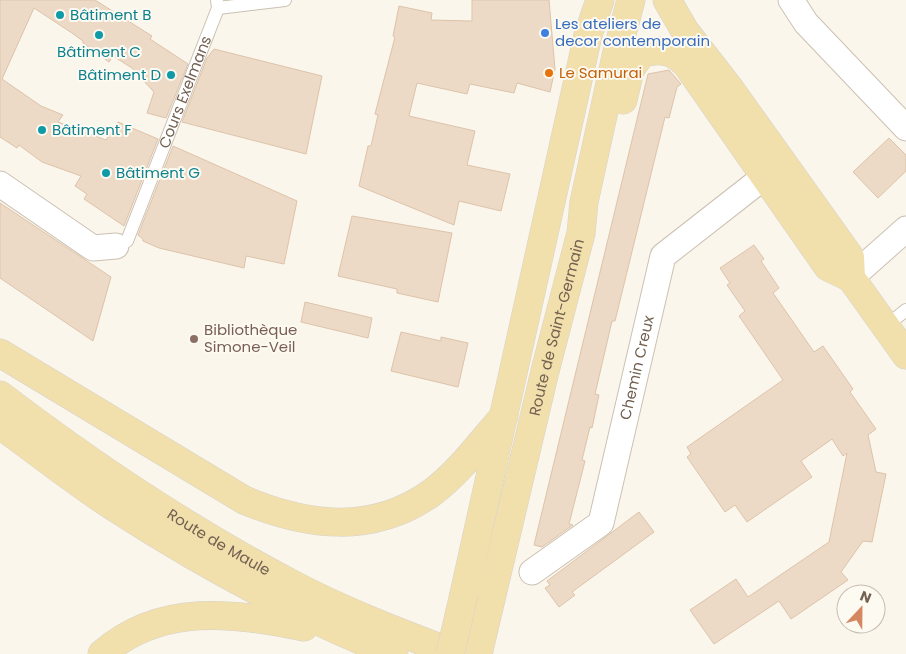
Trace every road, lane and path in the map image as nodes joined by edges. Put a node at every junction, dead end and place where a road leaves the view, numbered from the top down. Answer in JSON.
{"nodes":[{"id":1,"x":285,"y":0,"type":"edge"},
{"id":2,"x":600,"y":0,"type":"edge"},
{"id":3,"x":631,"y":0,"type":"edge"},
{"id":4,"x":667,"y":0,"type":"edge"},
{"id":5,"x":791,"y":0,"type":"edge"},
{"id":6,"x":218,"y":4,"type":"edge"},
{"id":7,"x":906,"y":128,"type":"edge"},
{"id":8,"x":772,"y":148,"type":"junction"},
{"id":9,"x":764,"y":177,"type":"junction"},
{"id":10,"x":0,"y":184,"type":"edge"},
{"id":11,"x":825,"y":223,"type":"junction"},
{"id":12,"x":906,"y":229,"type":"edge"},
{"id":13,"x":581,"y":233,"type":"junction"},
{"id":14,"x":116,"y":246,"type":"joint"},
{"id":15,"x":851,"y":278,"type":"junction"},
{"id":16,"x":906,"y":310,"type":"edge"},
{"id":17,"x":898,"y":348,"type":"edge"},
{"id":18,"x":0,"y":353,"type":"edge"},
{"id":19,"x":0,"y":395,"type":"edge"},
{"id":20,"x":506,"y":414,"type":"junction"},
{"id":21,"x":0,"y":425,"type":"edge"},
{"id":22,"x":532,"y":572,"type":"dead end"},
{"id":23,"x":350,"y":636,"type":"junction"},
{"id":24,"x":102,"y":654,"type":"edge"},
{"id":25,"x":394,"y":654,"type":"edge"},
{"id":26,"x":450,"y":654,"type":"edge"},
{"id":27,"x":456,"y":654,"type":"edge"},
{"id":28,"x":478,"y":654,"type":"edge"}],
"edges":[{"from":1,"to":6,"type":"lane"},
{"from":2,"to":20,"type":"main road","name":"Route de Saint-Germain"},
{"from":3,"to":13,"type":"main road","name":"Route de Saint-Germain"},
{"from":4,"to":8,"type":"main road"},
{"from":5,"to":7,"type":"street"},
{"from":6,"to":14,"type":"lane","name":"Cours Exelmans"},
{"from":8,"to":9,"type":"lane"},
{"from":8,"to":11,"type":"main road"},
{"from":9,"to":11,"type":"lane"},
{"from":9,"to":13,"type":"main road"},
{"from":9,"to":15,"type":"main road"},
{"from":9,"to":22,"type":"street","name":"Chemin Creux"},
{"from":10,"to":14,"type":"street","name":"Cours Exelmans"},
{"from":11,"to":15,"type":"main road"},
{"from":12,"to":15,"type":"street"},
{"from":13,"to":28,"type":"main road","name":"Route de Saint-Germain"},
{"from":15,"to":17,"type":"main road"},
{"from":16,"to":17,"type":"lane"},
{"from":18,"to":20,"type":"main road"},
{"from":19,"to":27,"type":"main road","name":"Route de Maule"},
{"from":20,"to":26,"type":"main road","name":"Route de Saint-Germain","bridge":true},
{"from":21,"to":23,"type":"main road","name":"Route de Maule"},
{"from":23,"to":24,"type":"main road"},
{"from":23,"to":25,"type":"main road","name":"Route de Maule"}]}
